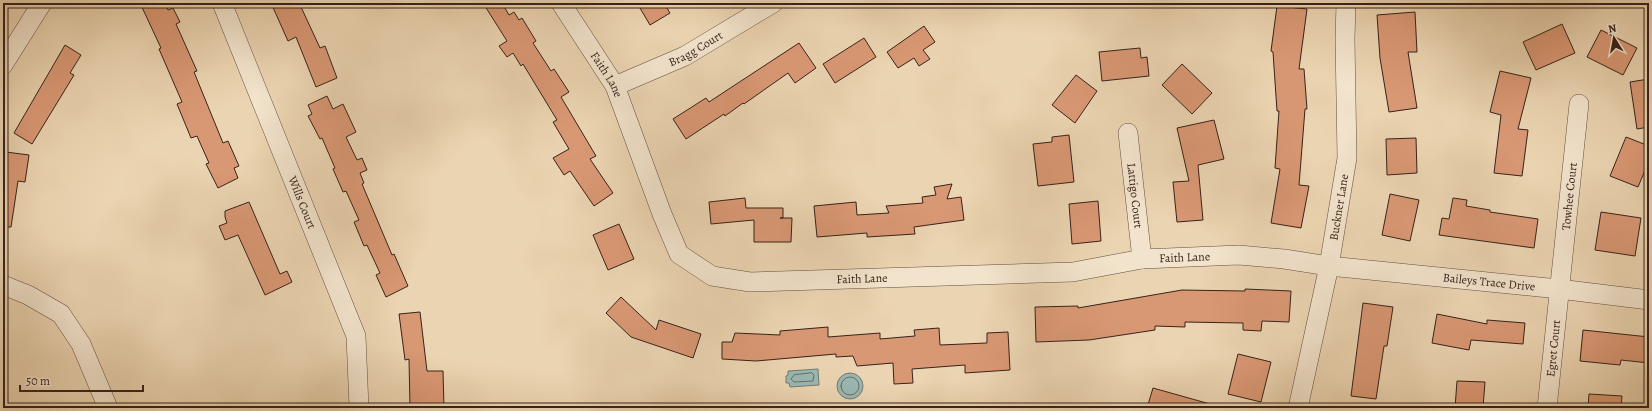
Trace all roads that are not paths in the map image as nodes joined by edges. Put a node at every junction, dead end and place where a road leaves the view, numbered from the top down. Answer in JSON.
{"nodes":[{"id":1,"x":42,"y":3,"type":"edge"},
{"id":2,"x":222,"y":3,"type":"edge"},
{"id":3,"x":561,"y":3,"type":"edge"},
{"id":4,"x":773,"y":3,"type":"edge"},
{"id":5,"x":1346,"y":3,"type":"edge"},
{"id":6,"x":3,"y":65,"type":"edge"},
{"id":7,"x":615,"y":86,"type":"junction"},
{"id":8,"x":1579,"y":104,"type":"dead end"},
{"id":9,"x":1128,"y":132,"type":"dead end"},
{"id":10,"x":1142,"y":259,"type":"junction"},
{"id":11,"x":1329,"y":266,"type":"junction"},
{"id":12,"x":3,"y":286,"type":"edge"},
{"id":13,"x":1559,"y":289,"type":"junction"},
{"id":14,"x":1649,"y":300,"type":"edge"},
{"id":15,"x":108,"y":408,"type":"edge"},
{"id":16,"x":359,"y":408,"type":"edge"},
{"id":17,"x":1298,"y":408,"type":"edge"},
{"id":18,"x":1547,"y":408,"type":"edge"}],
"edges":[{"from":1,"to":6,"type":"street"},
{"from":2,"to":16,"type":"street","name":"Wills Court"},
{"from":3,"to":7,"type":"street","name":"Faith Lane"},
{"from":4,"to":7,"type":"street","name":"Bragg Court"},
{"from":5,"to":11,"type":"street","name":"Buckner Lane"},
{"from":7,"to":10,"type":"street","name":"Faith Lane"},
{"from":8,"to":13,"type":"street","name":"Towhee Court"},
{"from":9,"to":10,"type":"street","name":"Lattigo Court"},
{"from":10,"to":11,"type":"street","name":"Faith Lane"},
{"from":11,"to":13,"type":"street","name":"Baileys Trace Drive"},
{"from":11,"to":17,"type":"street","name":"Buckner Lane"},
{"from":12,"to":15,"type":"street"},
{"from":13,"to":14,"type":"street","name":"Baileys Trace Drive"},
{"from":13,"to":18,"type":"street","name":"Egret Court"}]}
